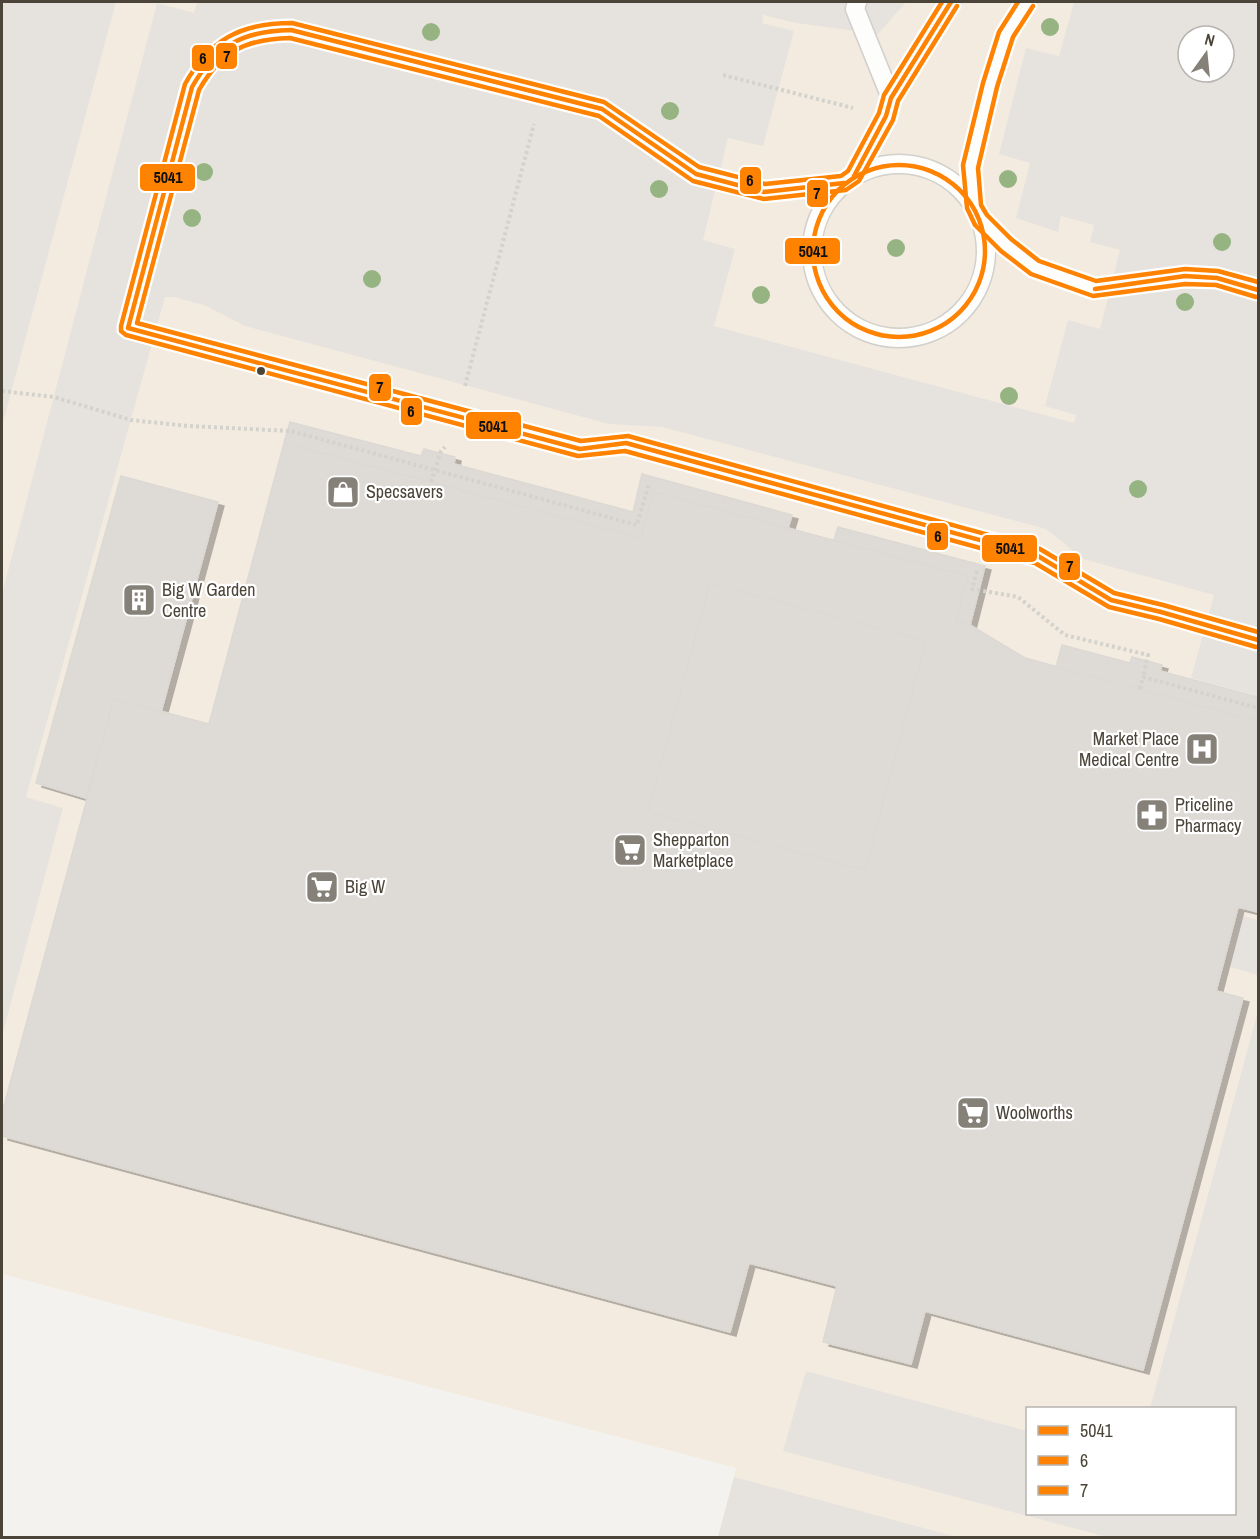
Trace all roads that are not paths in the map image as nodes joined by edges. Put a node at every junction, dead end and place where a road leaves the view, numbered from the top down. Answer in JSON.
{"nodes":[{"id":1,"x":857,"y":2,"type":"edge"},
{"id":2,"x":951,"y":2,"type":"edge"},
{"id":3,"x":1027,"y":2,"type":"edge"},
{"id":4,"x":891,"y":98,"type":"junction"},
{"id":5,"x":849,"y":179,"type":"junction"},
{"id":6,"x":977,"y":213,"type":"junction"},
{"id":7,"x":1258,"y":290,"type":"edge"},
{"id":8,"x":1258,"y":640,"type":"edge"}],
"edges":[{"from":1,"to":4,"type":"lane"},
{"from":2,"to":4,"type":"lane"},
{"from":3,"to":6,"type":"lane"},
{"from":4,"to":5,"type":"lane"},
{"from":5,"to":6,"type":"lane"},
{"from":5,"to":6,"type":"lane"},
{"from":5,"to":8,"type":"lane"},
{"from":6,"to":7,"type":"lane"}]}
